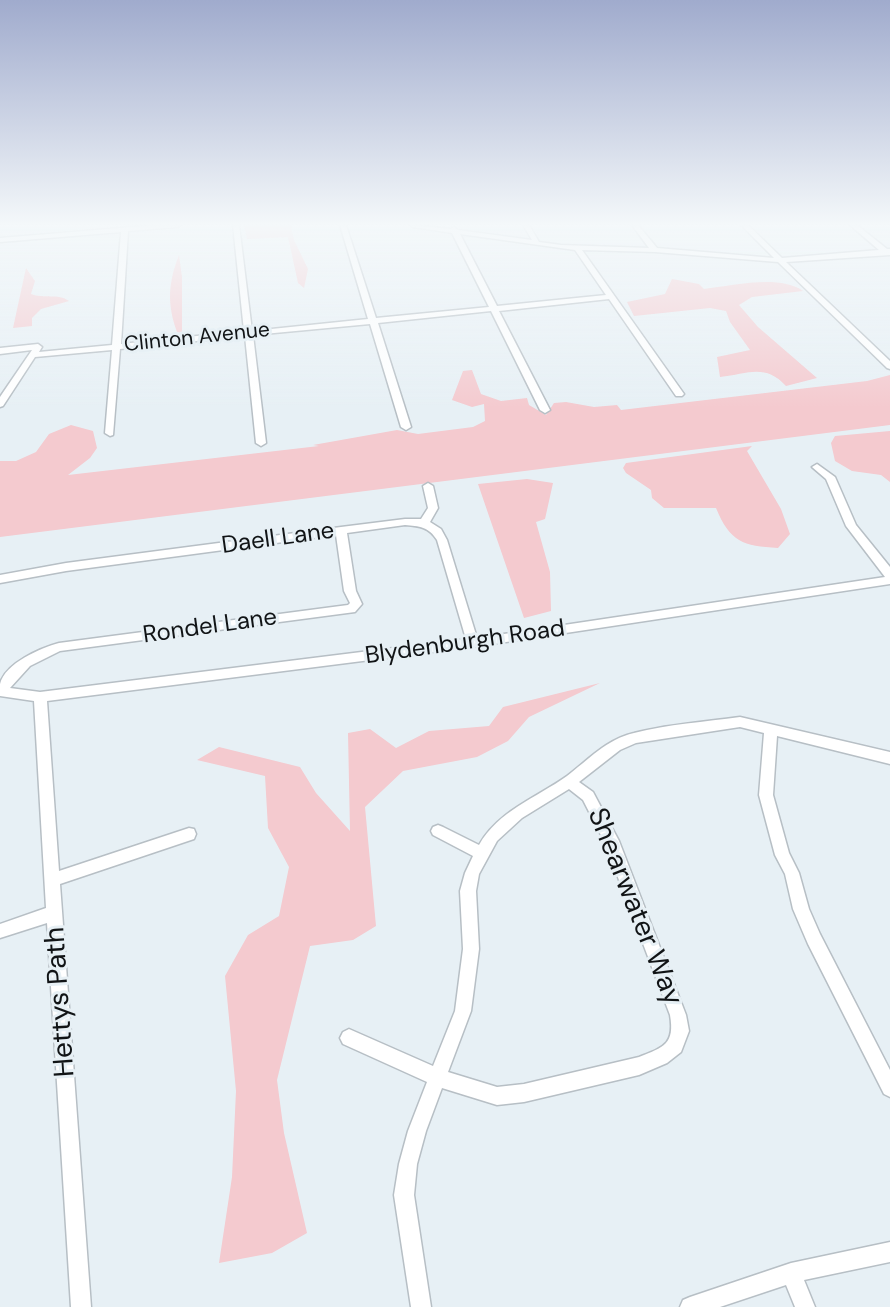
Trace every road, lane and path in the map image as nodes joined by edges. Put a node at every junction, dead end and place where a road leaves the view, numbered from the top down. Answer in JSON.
{"nodes":[{"id":1,"x":121,"y":286,"type":"edge"},
{"id":2,"x":243,"y":286,"type":"edge"},
{"id":3,"x":363,"y":286,"type":"edge"},
{"id":4,"x":483,"y":286,"type":"edge"},
{"id":5,"x":603,"y":286,"type":"edge"},
{"id":6,"x":808,"y":286,"type":"edge"},
{"id":7,"x":610,"y":297,"type":"junction"},
{"id":8,"x":494,"y":308,"type":"junction"},
{"id":9,"x":374,"y":321,"type":"junction"},
{"id":10,"x":248,"y":333,"type":"junction"},
{"id":11,"x":116,"y":346,"type":"junction"},
{"id":12,"x":0,"y":351,"type":"edge"},
{"id":13,"x":34,"y":355,"type":"junction"},
{"id":14,"x":890,"y":366,"type":"edge"},
{"id":15,"x":4,"y":393,"type":"edge"},
{"id":16,"x":679,"y":394,"type":"dead end"},
{"id":17,"x":0,"y":404,"type":"edge"},
{"id":18,"x":545,"y":410,"type":"dead end"},
{"id":19,"x":406,"y":427,"type":"dead end"},
{"id":20,"x":110,"y":433,"type":"dead end"},
{"id":21,"x":261,"y":443,"type":"dead end"},
{"id":22,"x":817,"y":467,"type":"dead end"},
{"id":23,"x":428,"y":486,"type":"dead end"},
{"id":24,"x":424,"y":523,"type":"junction"},
{"id":25,"x":341,"y":530,"type":"junction"},
{"id":26,"x":890,"y":578,"type":"edge"},
{"id":27,"x":0,"y":579,"type":"edge"},
{"id":28,"x":473,"y":643,"type":"junction"},
{"id":29,"x":1,"y":691,"type":"edge"},
{"id":30,"x":40,"y":697,"type":"junction"},
{"id":31,"x":771,"y":728,"type":"junction"},
{"id":32,"x":890,"y":758,"type":"edge"},
{"id":33,"x":569,"y":782,"type":"junction"},
{"id":34,"x":438,"y":831,"type":"dead end"},
{"id":35,"x":189,"y":834,"type":"dead end"},
{"id":36,"x":481,"y":853,"type":"junction"},
{"id":37,"x":52,"y":880,"type":"junction"},
{"id":38,"x":55,"y":913,"type":"junction"},
{"id":39,"x":0,"y":931,"type":"edge"},
{"id":40,"x":349,"y":1038,"type":"dead end"},
{"id":41,"x":439,"y":1078,"type":"junction"},
{"id":42,"x":890,"y":1088,"type":"edge"},
{"id":43,"x":890,"y":1252,"type":"edge"},
{"id":44,"x":791,"y":1273,"type":"junction"},
{"id":45,"x":82,"y":1307,"type":"edge"},
{"id":46,"x":421,"y":1307,"type":"edge"},
{"id":47,"x":690,"y":1307,"type":"edge"},
{"id":48,"x":805,"y":1307,"type":"edge"}],
"edges":[{"from":1,"to":11,"type":"street"},
{"from":2,"to":10,"type":"street"},
{"from":3,"to":9,"type":"street"},
{"from":4,"to":8,"type":"street"},
{"from":5,"to":7,"type":"street"},
{"from":6,"to":14,"type":"street"},
{"from":7,"to":8,"type":"street","name":"Clinton Avenue"},
{"from":7,"to":16,"type":"street"},
{"from":8,"to":9,"type":"street","name":"Clinton Avenue"},
{"from":8,"to":18,"type":"street"},
{"from":9,"to":10,"type":"street","name":"Clinton Avenue"},
{"from":9,"to":19,"type":"street"},
{"from":10,"to":11,"type":"street","name":"Clinton Avenue"},
{"from":10,"to":21,"type":"street"},
{"from":11,"to":13,"type":"street","name":"Clinton Avenue"},
{"from":11,"to":20,"type":"street"},
{"from":12,"to":13,"type":"street","name":"Clinton Avenue"},
{"from":13,"to":15,"type":"street"},
{"from":15,"to":17,"type":"street"},
{"from":22,"to":26,"type":"street"},
{"from":23,"to":24,"type":"street"},
{"from":24,"to":25,"type":"street","name":"Daell Lane"},
{"from":24,"to":28,"type":"street"},
{"from":25,"to":27,"type":"street","name":"Daell Lane"},
{"from":25,"to":29,"type":"street","name":"Rondel Lane"},
{"from":26,"to":28,"type":"street","name":"Blydenburgh Road"},
{"from":28,"to":30,"type":"street","name":"Blydenburgh Road"},
{"from":29,"to":30,"type":"street","name":"Blydenburgh Road"},
{"from":30,"to":37,"type":"street","name":"Hettys Path"},
{"from":31,"to":32,"type":"street"},
{"from":31,"to":33,"type":"street"},
{"from":31,"to":42,"type":"street"},
{"from":33,"to":36,"type":"street"},
{"from":33,"to":41,"type":"street","name":"Shearwater Way"},
{"from":34,"to":36,"type":"street"},
{"from":35,"to":37,"type":"street"},
{"from":36,"to":41,"type":"street"},
{"from":37,"to":38,"type":"street","name":"Hettys Path"},
{"from":38,"to":39,"type":"street"},
{"from":38,"to":45,"type":"street","name":"Hettys Path"},
{"from":40,"to":41,"type":"street"},
{"from":41,"to":46,"type":"street"},
{"from":43,"to":44,"type":"street"},
{"from":44,"to":47,"type":"street"},
{"from":44,"to":48,"type":"street"}]}
